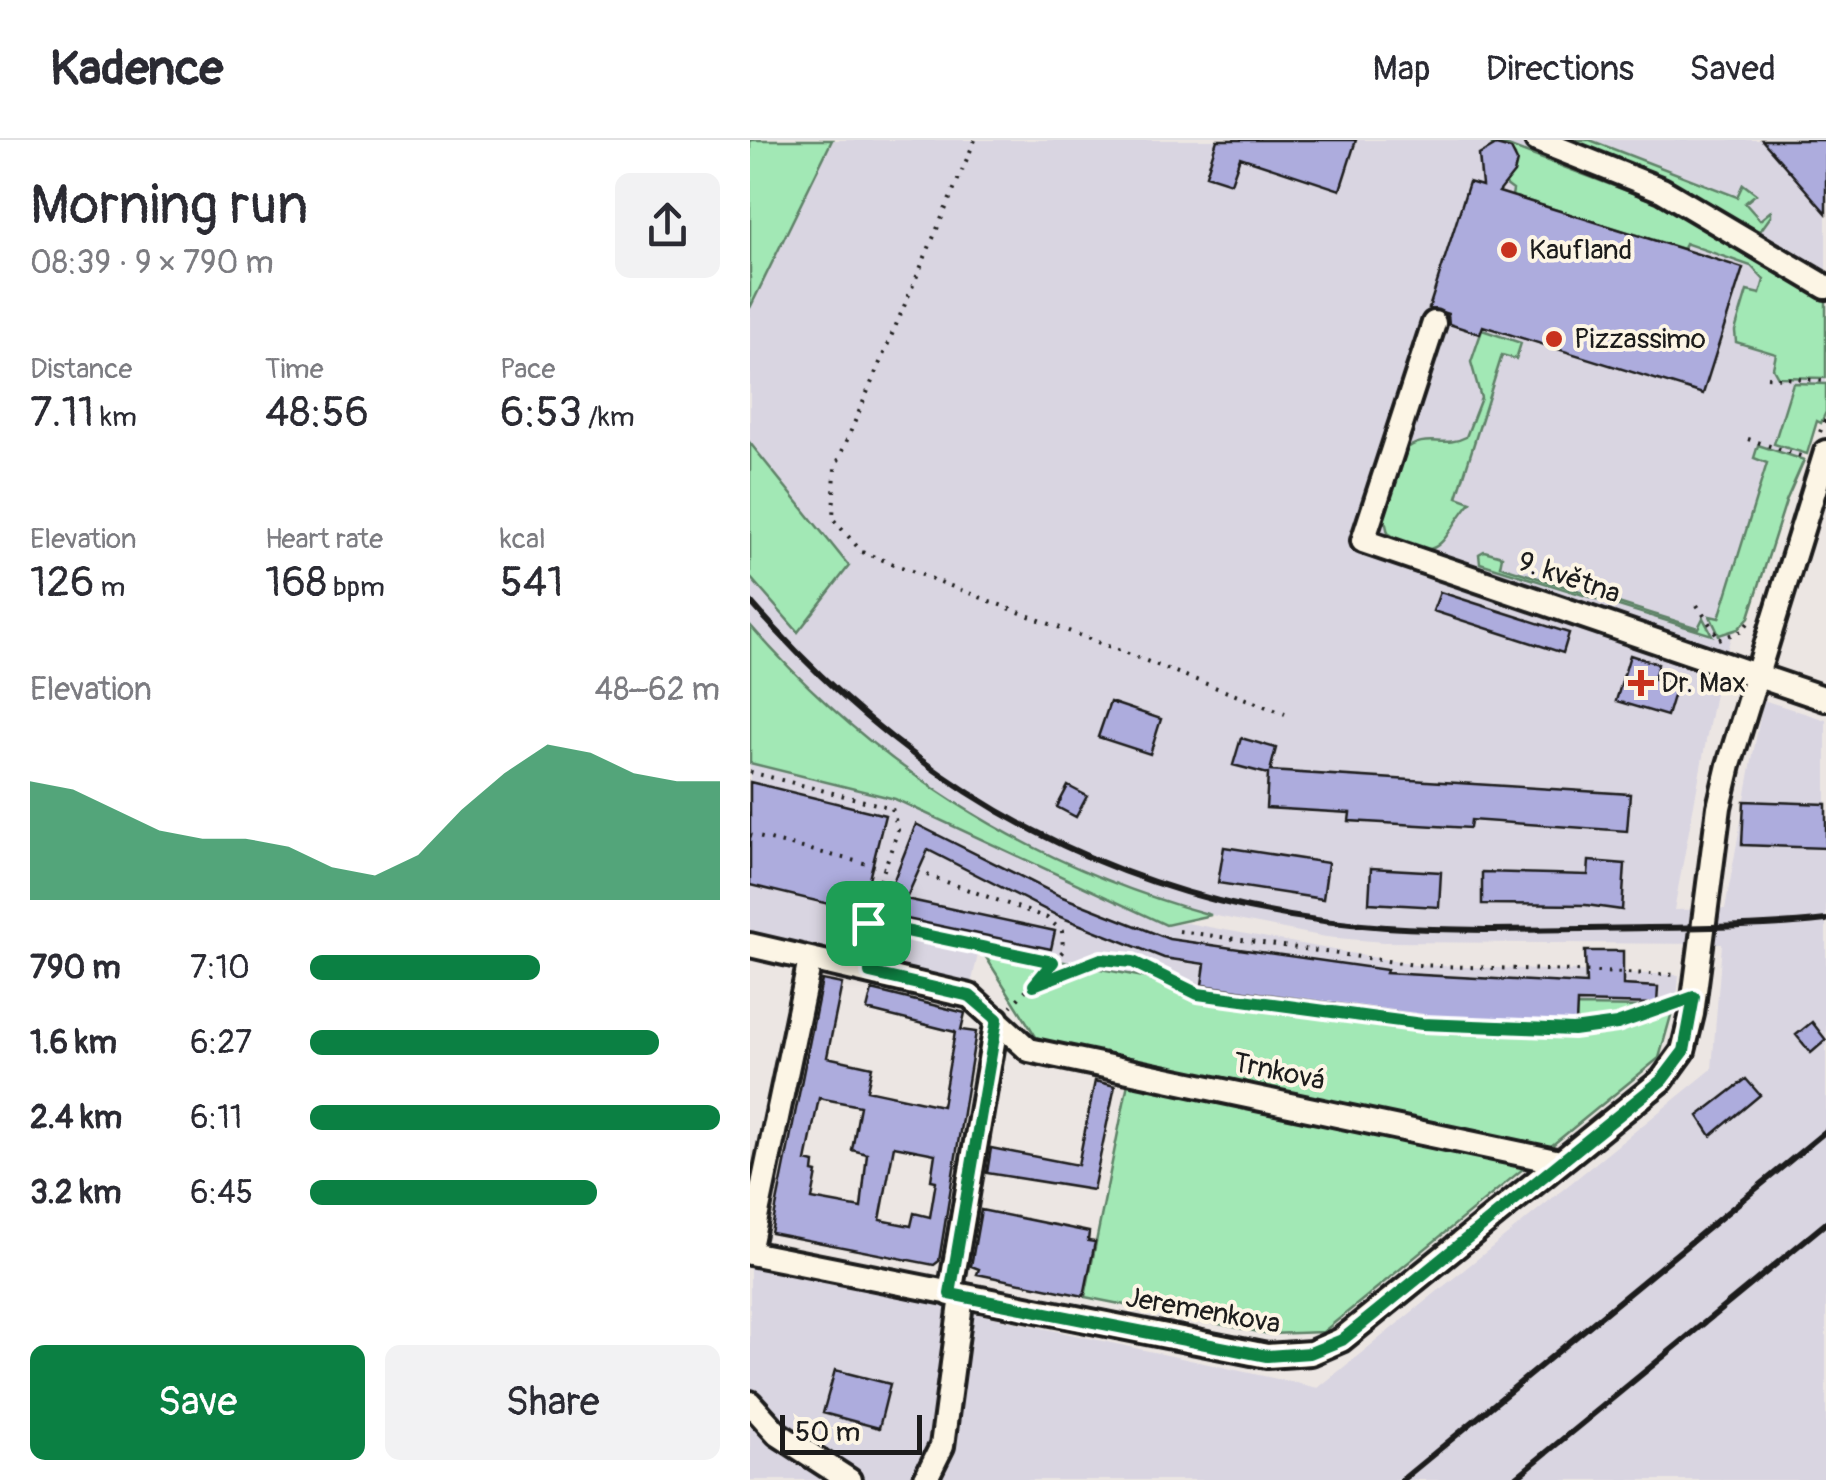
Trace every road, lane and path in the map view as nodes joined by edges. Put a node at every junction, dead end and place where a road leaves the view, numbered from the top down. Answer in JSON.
{"nodes":[{"id":1,"x":975,"y":140,"type":"edge"},
{"id":2,"x":1537,"y":140,"type":"edge"},
{"id":3,"x":1826,"y":287,"type":"edge"},
{"id":4,"x":1434,"y":324,"type":"dead end"},
{"id":5,"x":1768,"y":376,"type":"dead end"},
{"id":6,"x":1826,"y":381,"type":"edge"},
{"id":7,"x":1826,"y":418,"type":"edge"},
{"id":8,"x":1748,"y":439,"type":"dead end"},
{"id":9,"x":1817,"y":450,"type":"edge"},
{"id":10,"x":1820,"y":484,"type":"edge"},
{"id":11,"x":1697,"y":604,"type":"dead end"},
{"id":12,"x":1755,"y":609,"type":"dead end"},
{"id":13,"x":1716,"y":649,"type":"junction"},
{"id":14,"x":1754,"y":674,"type":"junction"},
{"id":15,"x":1826,"y":700,"type":"edge"},
{"id":16,"x":1285,"y":714,"type":"dead end"},
{"id":17,"x":750,"y":772,"type":"edge"},
{"id":18,"x":750,"y":835,"type":"edge"},
{"id":19,"x":884,"y":868,"type":"junction"},
{"id":20,"x":926,"y":875,"type":"dead end"},
{"id":21,"x":868,"y":923,"type":"junction"},
{"id":22,"x":1179,"y":931,"type":"dead end"},
{"id":23,"x":750,"y":945,"type":"edge"},
{"id":24,"x":810,"y":960,"type":"junction"},
{"id":25,"x":1053,"y":962,"type":"junction"},
{"id":26,"x":870,"y":973,"type":"junction"},
{"id":27,"x":1034,"y":985,"type":"junction"},
{"id":28,"x":1695,"y":995,"type":"junction"},
{"id":29,"x":997,"y":1019,"type":"junction"},
{"id":30,"x":1560,"y":1162,"type":"junction"},
{"id":31,"x":750,"y":1250,"type":"edge"},
{"id":32,"x":956,"y":1295,"type":"junction"},
{"id":33,"x":750,"y":1403,"type":"edge"},
{"id":34,"x":849,"y":1480,"type":"edge"},
{"id":35,"x":925,"y":1480,"type":"edge"}],
"edges":[{"from":1,"to":16,"type":"path"},
{"from":2,"to":3,"type":"street"},
{"from":4,"to":13,"type":"street","name":"9. května"},
{"from":5,"to":6,"type":"path"},
{"from":7,"to":9,"type":"path"},
{"from":8,"to":9,"type":"path"},
{"from":9,"to":10,"type":"street"},
{"from":10,"to":14,"type":"street"},
{"from":11,"to":13,"type":"path"},
{"from":12,"to":13,"type":"path"},
{"from":13,"to":14,"type":"street","name":"9. května"},
{"from":14,"to":15,"type":"street","name":"9. května"},
{"from":14,"to":28,"type":"street"},
{"from":17,"to":19,"type":"path"},
{"from":18,"to":19,"type":"path"},
{"from":19,"to":21,"type":"path"},
{"from":20,"to":25,"type":"path"},
{"from":21,"to":25,"type":"path"},
{"from":21,"to":26,"type":"path"},
{"from":22,"to":28,"type":"path"},
{"from":23,"to":24,"type":"street","name":"Trnková"},
{"from":24,"to":26,"type":"street","name":"Trnková"},
{"from":24,"to":31,"type":"street"},
{"from":25,"to":27,"type":"path"},
{"from":26,"to":29,"type":"street","name":"Trnková"},
{"from":27,"to":28,"type":"path"},
{"from":27,"to":29,"type":"path"},
{"from":28,"to":30,"type":"street","name":"Jeremenkova"},
{"from":29,"to":30,"type":"street","name":"Trnková"},
{"from":29,"to":32,"type":"street"},
{"from":30,"to":32,"type":"street","name":"Jeremenkova"},
{"from":31,"to":32,"type":"street","name":"Jeremenkova"},
{"from":32,"to":35,"type":"street"},
{"from":33,"to":34,"type":"street"}]}
